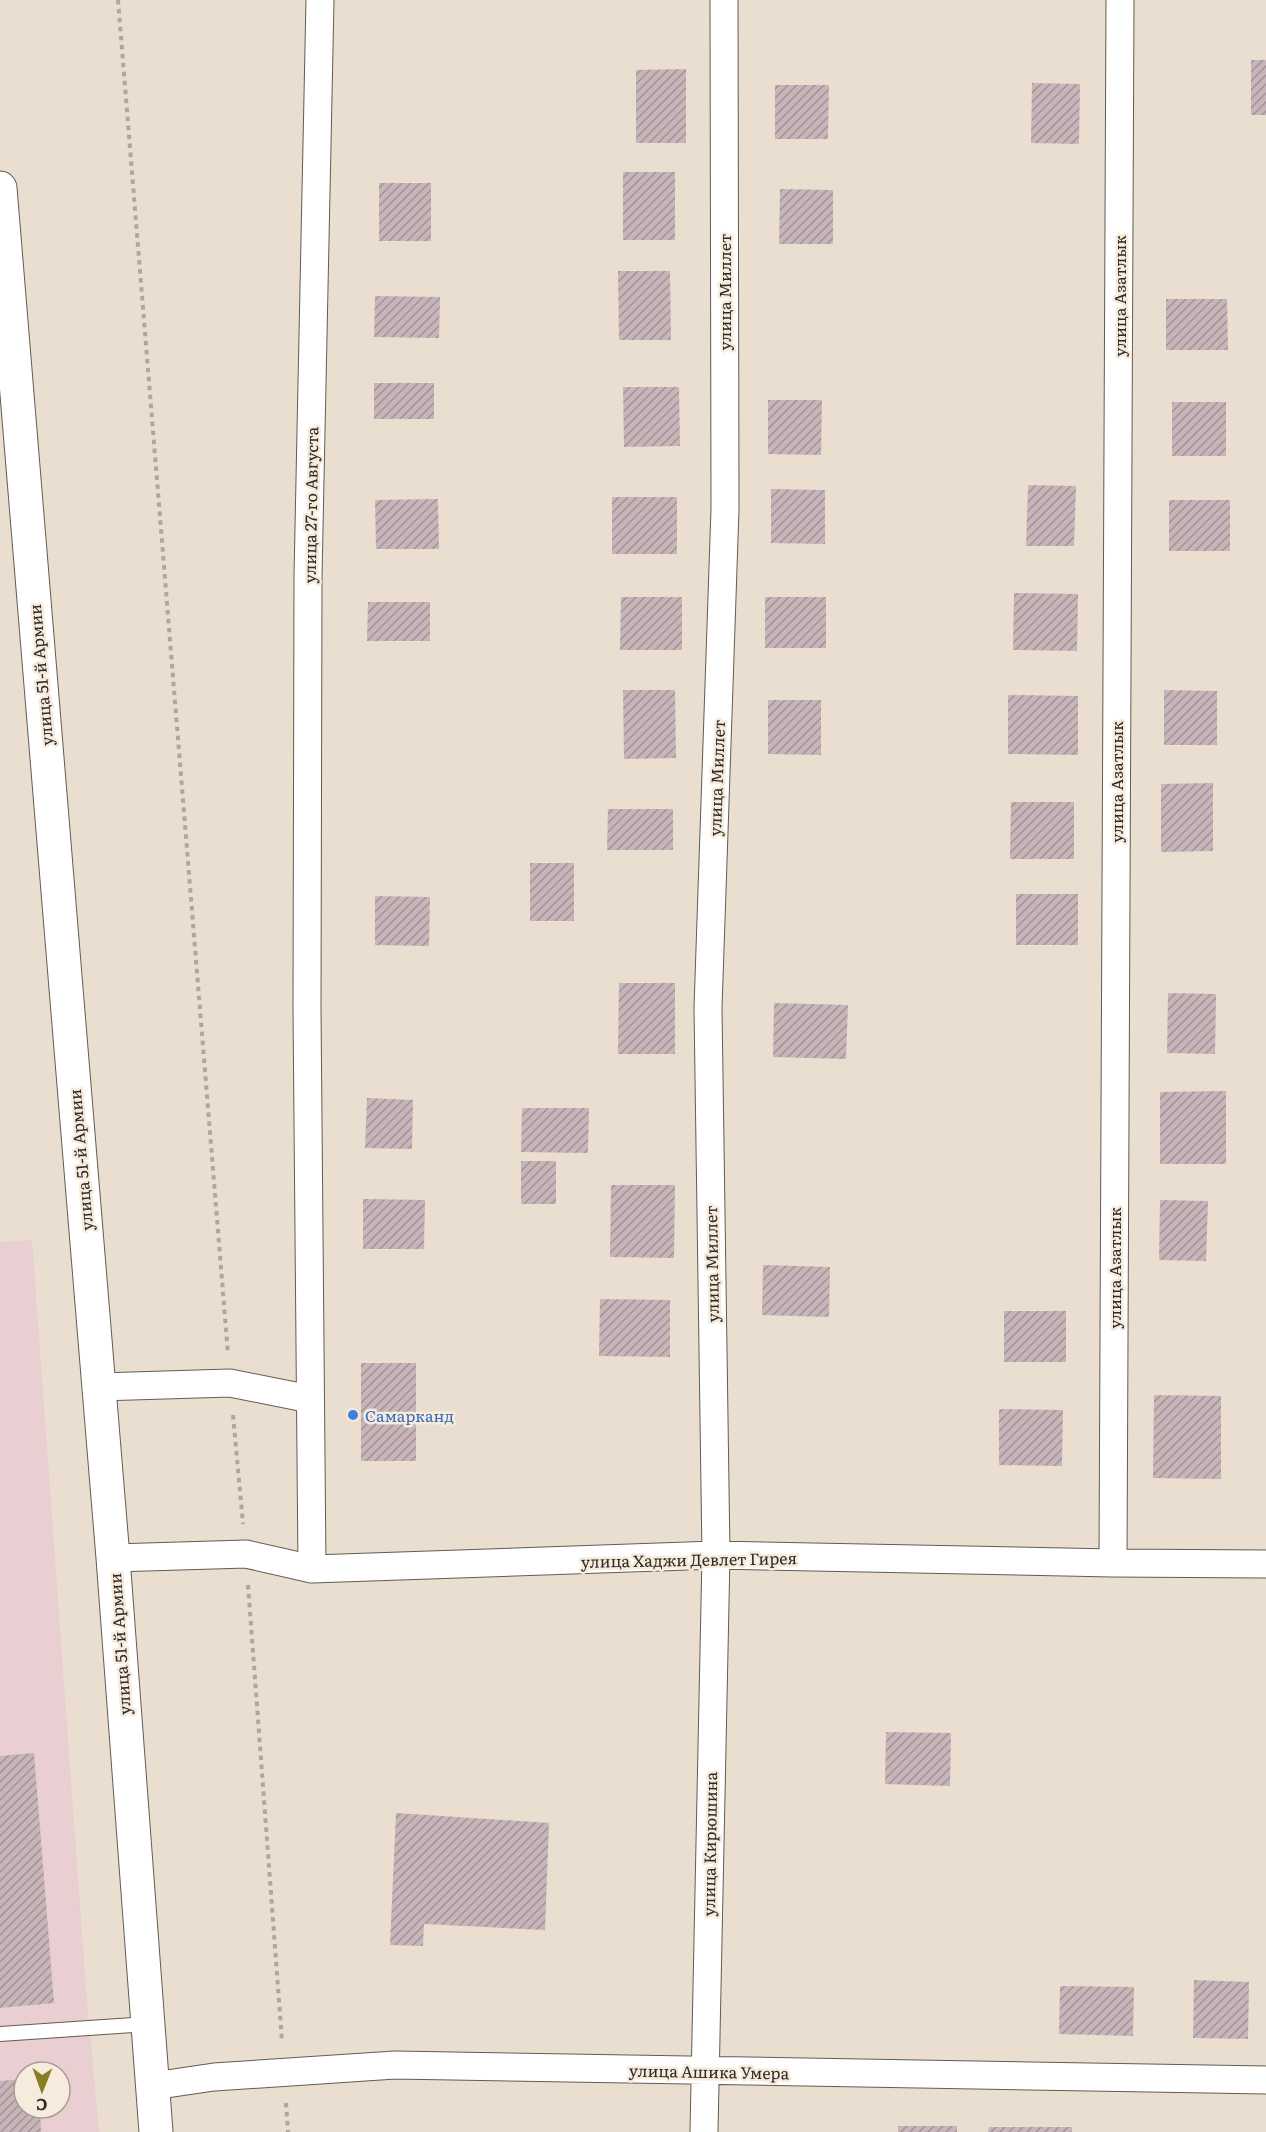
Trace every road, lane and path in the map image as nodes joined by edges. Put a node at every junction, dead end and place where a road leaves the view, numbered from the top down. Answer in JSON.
{"nodes":[{"id":1,"x":118,"y":0,"type":"edge"},
{"id":2,"x":320,"y":0,"type":"edge"},
{"id":3,"x":724,"y":0,"type":"edge"},
{"id":4,"x":1120,"y":0,"type":"edge"},
{"id":5,"x":0,"y":188,"type":"edge"},
{"id":6,"x":230,"y":1383,"type":"junction"},
{"id":7,"x":99,"y":1387,"type":"junction"},
{"id":8,"x":310,"y":1399,"type":"junction"},
{"id":9,"x":246,"y":1554,"type":"junction"},
{"id":10,"x":716,"y":1555,"type":"junction"},
{"id":11,"x":113,"y":1558,"type":"junction"},
{"id":12,"x":1113,"y":1563,"type":"junction"},
{"id":13,"x":1266,"y":1564,"type":"edge"},
{"id":14,"x":312,"y":1569,"type":"junction"},
{"id":15,"x":148,"y":2024,"type":"junction"},
{"id":16,"x":0,"y":2034,"type":"edge"},
{"id":17,"x":284,"y":2072,"type":"junction"},
{"id":18,"x":704,"y":2072,"type":"junction"},
{"id":19,"x":1266,"y":2080,"type":"edge"},
{"id":20,"x":153,"y":2086,"type":"junction"},
{"id":21,"x":156,"y":2132,"type":"edge"},
{"id":22,"x":288,"y":2132,"type":"edge"},
{"id":23,"x":704,"y":2132,"type":"edge"}],
"edges":[{"from":1,"to":6,"type":"path"},
{"from":2,"to":8,"type":"street","name":"улица 27-го Августа"},
{"from":3,"to":10,"type":"street","name":"улица Миллет"},
{"from":4,"to":12,"type":"street","name":"улица Азатлык"},
{"from":5,"to":7,"type":"main road","name":"улица 51-й Армии"},
{"from":6,"to":7,"type":"street"},
{"from":6,"to":8,"type":"street"},
{"from":6,"to":9,"type":"path"},
{"from":7,"to":11,"type":"main road","name":"улица 51-й Армии"},
{"from":8,"to":14,"type":"street","name":"улица 27-го Августа"},
{"from":9,"to":11,"type":"street","name":"улица Хаджи Девлет Гирея"},
{"from":9,"to":14,"type":"street","name":"улица Хаджи Девлет Гирея"},
{"from":9,"to":17,"type":"path"},
{"from":10,"to":12,"type":"street","name":"улица Хаджи Девлет Гирея"},
{"from":10,"to":14,"type":"street","name":"улица Хаджи Девлет Гирея"},
{"from":10,"to":18,"type":"street","name":"улица Кирюшина"},
{"from":11,"to":15,"type":"main road","name":"улица 51-й Армии"},
{"from":12,"to":13,"type":"street","name":"улица Хаджи Девлет Гирея"},
{"from":15,"to":16,"type":"lane"},
{"from":15,"to":20,"type":"main road","name":"улица 51-й Армии"},
{"from":17,"to":18,"type":"street","name":"улица Ашика Умера"},
{"from":17,"to":20,"type":"street","name":"улица Ашика Умера"},
{"from":17,"to":22,"type":"path"},
{"from":18,"to":19,"type":"street","name":"улица Ашика Умера"},
{"from":18,"to":23,"type":"street","name":"улица Кирюшина"},
{"from":20,"to":21,"type":"main road","name":"улица 51-й Армии"}]}
